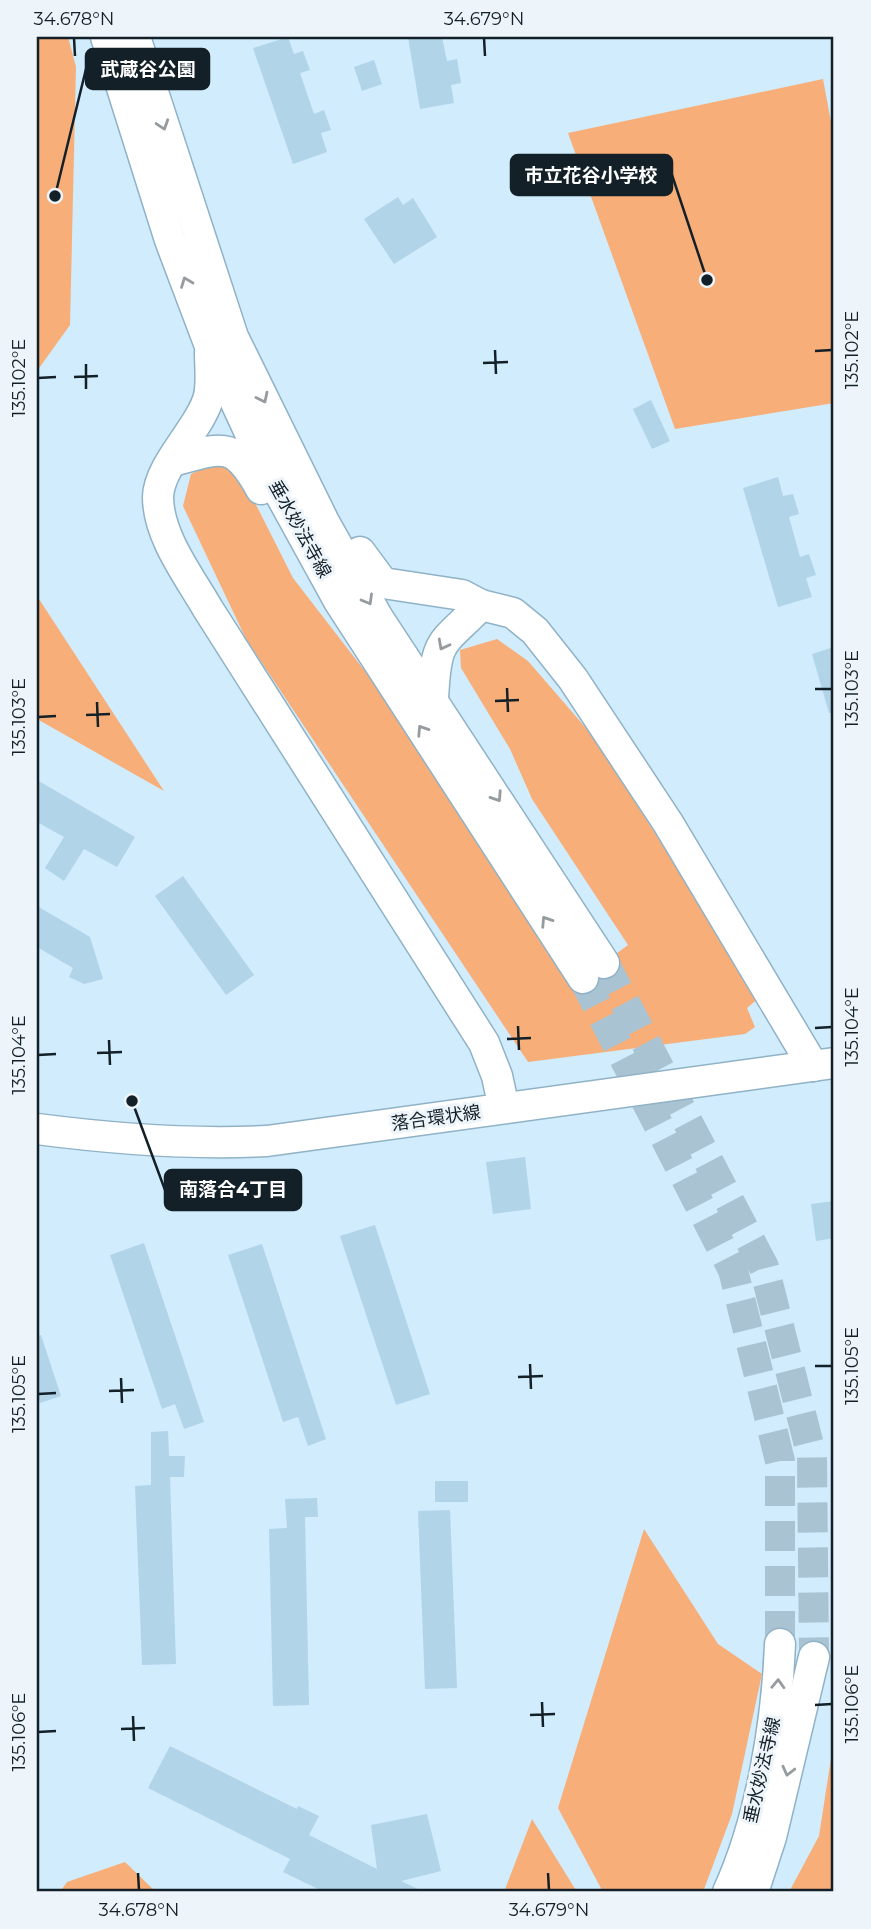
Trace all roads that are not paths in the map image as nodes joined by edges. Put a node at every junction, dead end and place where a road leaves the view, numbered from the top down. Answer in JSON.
{"nodes":[{"id":1,"x":106,"y":37,"type":"edge"},
{"id":2,"x":135,"y":37,"type":"edge"},
{"id":3,"x":210,"y":346,"type":"junction"},
{"id":4,"x":173,"y":461,"type":"junction"},
{"id":5,"x":294,"y":461,"type":"junction"},
{"id":6,"x":339,"y":601,"type":"junction"},
{"id":7,"x":481,"y":605,"type":"junction"},
{"id":8,"x":433,"y":699,"type":"junction"},
{"id":9,"x":824,"y":1064,"type":"edge"},
{"id":10,"x":504,"y":1108,"type":"junction"},
{"id":11,"x":37,"y":1129,"type":"edge"},
{"id":12,"x":780,"y":1644,"type":"tunnel mouth"},
{"id":13,"x":814,"y":1657,"type":"tunnel mouth"},
{"id":14,"x":728,"y":1892,"type":"edge"},
{"id":15,"x":753,"y":1892,"type":"edge"}],
"edges":[{"from":3,"to":1,"type":"street","name":"垂水妙法寺線","one_way":true},
{"from":2,"to":5,"type":"street","name":"垂水妙法寺線","one_way":true},
{"from":3,"to":4,"type":"street"},
{"from":3,"to":6,"type":"street","name":"垂水妙法寺線"},
{"from":4,"to":6,"type":"street"},
{"from":4,"to":10,"type":"street"},
{"from":5,"to":7,"type":"street"},
{"from":5,"to":8,"type":"street","name":"垂水妙法寺線","one_way":true},
{"from":8,"to":6,"type":"street","name":"垂水妙法寺線","one_way":true},
{"from":7,"to":8,"type":"street","one_way":true},
{"from":7,"to":9,"type":"street"},
{"from":9,"to":10,"type":"street","name":"落合環状線"},
{"from":10,"to":11,"type":"street","name":"落合環状線"},
{"from":14,"to":12,"type":"street","name":"垂水妙法寺線","one_way":true},
{"from":13,"to":15,"type":"street","name":"垂水妙法寺線","one_way":true}]}
